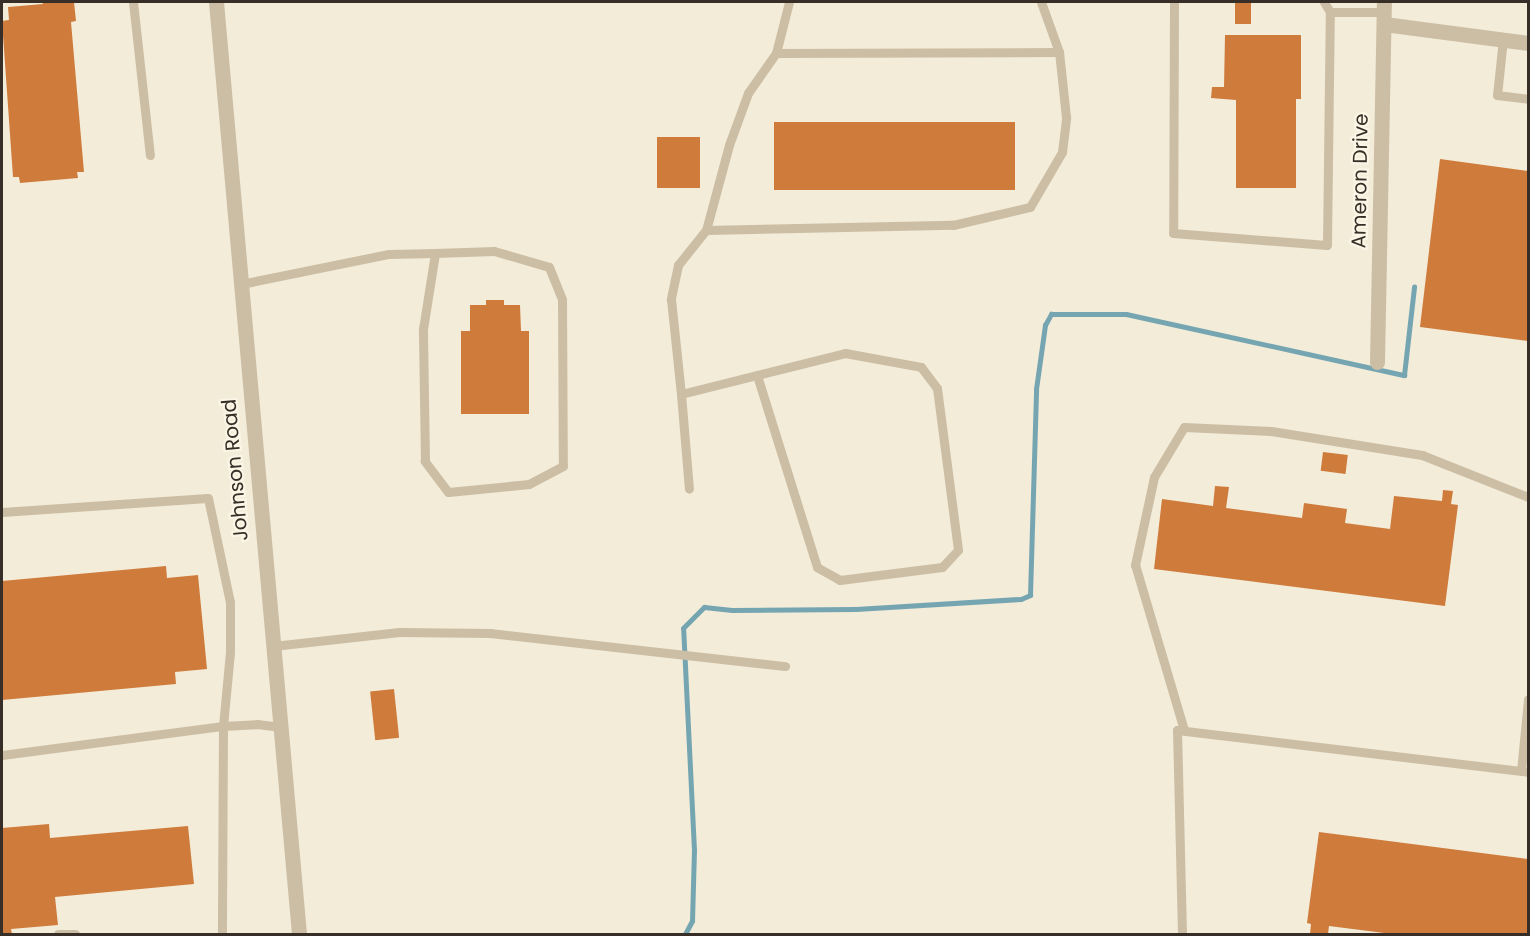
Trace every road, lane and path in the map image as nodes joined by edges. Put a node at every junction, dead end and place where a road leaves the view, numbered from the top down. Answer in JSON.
{"nodes":[{"id":1,"x":133,"y":2,"type":"edge"},
{"id":2,"x":216,"y":2,"type":"edge"},
{"id":3,"x":789,"y":2,"type":"edge"},
{"id":4,"x":1041,"y":2,"type":"edge"},
{"id":5,"x":1174,"y":2,"type":"edge"},
{"id":6,"x":1324,"y":2,"type":"edge"},
{"id":7,"x":1330,"y":12,"type":"junction"},
{"id":8,"x":1384,"y":13,"type":"edge"},
{"id":9,"x":1503,"y":39,"type":"junction"},
{"id":10,"x":1528,"y":43,"type":"edge"},
{"id":11,"x":1059,"y":51,"type":"junction"},
{"id":12,"x":776,"y":52,"type":"junction"},
{"id":13,"x":1528,"y":99,"type":"edge"},
{"id":14,"x":150,"y":154,"type":"dead end"},
{"id":15,"x":706,"y":230,"type":"junction"},
{"id":16,"x":435,"y":253,"type":"junction"},
{"id":17,"x":241,"y":284,"type":"junction"},
{"id":18,"x":1377,"y":362,"type":"dead end"},
{"id":19,"x":757,"y":375,"type":"junction"},
{"id":20,"x":681,"y":394,"type":"junction"},
{"id":21,"x":689,"y":489,"type":"dead end"},
{"id":22,"x":1528,"y":497,"type":"edge"},
{"id":23,"x":2,"y":512,"type":"edge"},
{"id":24,"x":273,"y":646,"type":"junction"},
{"id":25,"x":785,"y":666,"type":"dead end"},
{"id":26,"x":1528,"y":699,"type":"edge"},
{"id":27,"x":223,"y":726,"type":"junction"},
{"id":28,"x":281,"y":726,"type":"junction"},
{"id":29,"x":1527,"y":728,"type":"edge"},
{"id":30,"x":1184,"y":730,"type":"junction"},
{"id":31,"x":2,"y":756,"type":"edge"},
{"id":32,"x":1525,"y":772,"type":"edge"},
{"id":33,"x":58,"y":934,"type":"edge"},
{"id":34,"x":75,"y":934,"type":"edge"},
{"id":35,"x":222,"y":934,"type":"edge"},
{"id":36,"x":299,"y":934,"type":"edge"},
{"id":37,"x":1182,"y":934,"type":"edge"}],
"edges":[{"from":1,"to":14,"type":"lane"},
{"from":2,"to":17,"type":"street","name":"Johnson Road"},
{"from":3,"to":12,"type":"lane"},
{"from":4,"to":11,"type":"lane"},
{"from":5,"to":7,"type":"lane"},
{"from":6,"to":7,"type":"lane"},
{"from":7,"to":8,"type":"lane"},
{"from":8,"to":9,"type":"street"},
{"from":8,"to":18,"type":"street","name":"Ameron Drive"},
{"from":9,"to":10,"type":"street"},
{"from":9,"to":13,"type":"lane"},
{"from":11,"to":12,"type":"lane"},
{"from":11,"to":15,"type":"lane"},
{"from":12,"to":15,"type":"lane"},
{"from":15,"to":20,"type":"lane"},
{"from":16,"to":16,"type":"lane"},
{"from":16,"to":17,"type":"lane"},
{"from":17,"to":24,"type":"street","name":"Johnson Road"},
{"from":19,"to":19,"type":"lane"},
{"from":19,"to":20,"type":"lane"},
{"from":20,"to":21,"type":"lane"},
{"from":22,"to":30,"type":"lane"},
{"from":23,"to":27,"type":"lane"},
{"from":24,"to":25,"type":"lane"},
{"from":24,"to":28,"type":"street","name":"Johnson Road"},
{"from":26,"to":29,"type":"lane"},
{"from":27,"to":28,"type":"lane"},
{"from":27,"to":31,"type":"lane"},
{"from":27,"to":35,"type":"lane"},
{"from":28,"to":36,"type":"street","name":"Johnson Road"},
{"from":29,"to":32,"type":"lane"},
{"from":30,"to":32,"type":"lane"},
{"from":30,"to":37,"type":"lane"},
{"from":33,"to":34,"type":"lane"}]}
